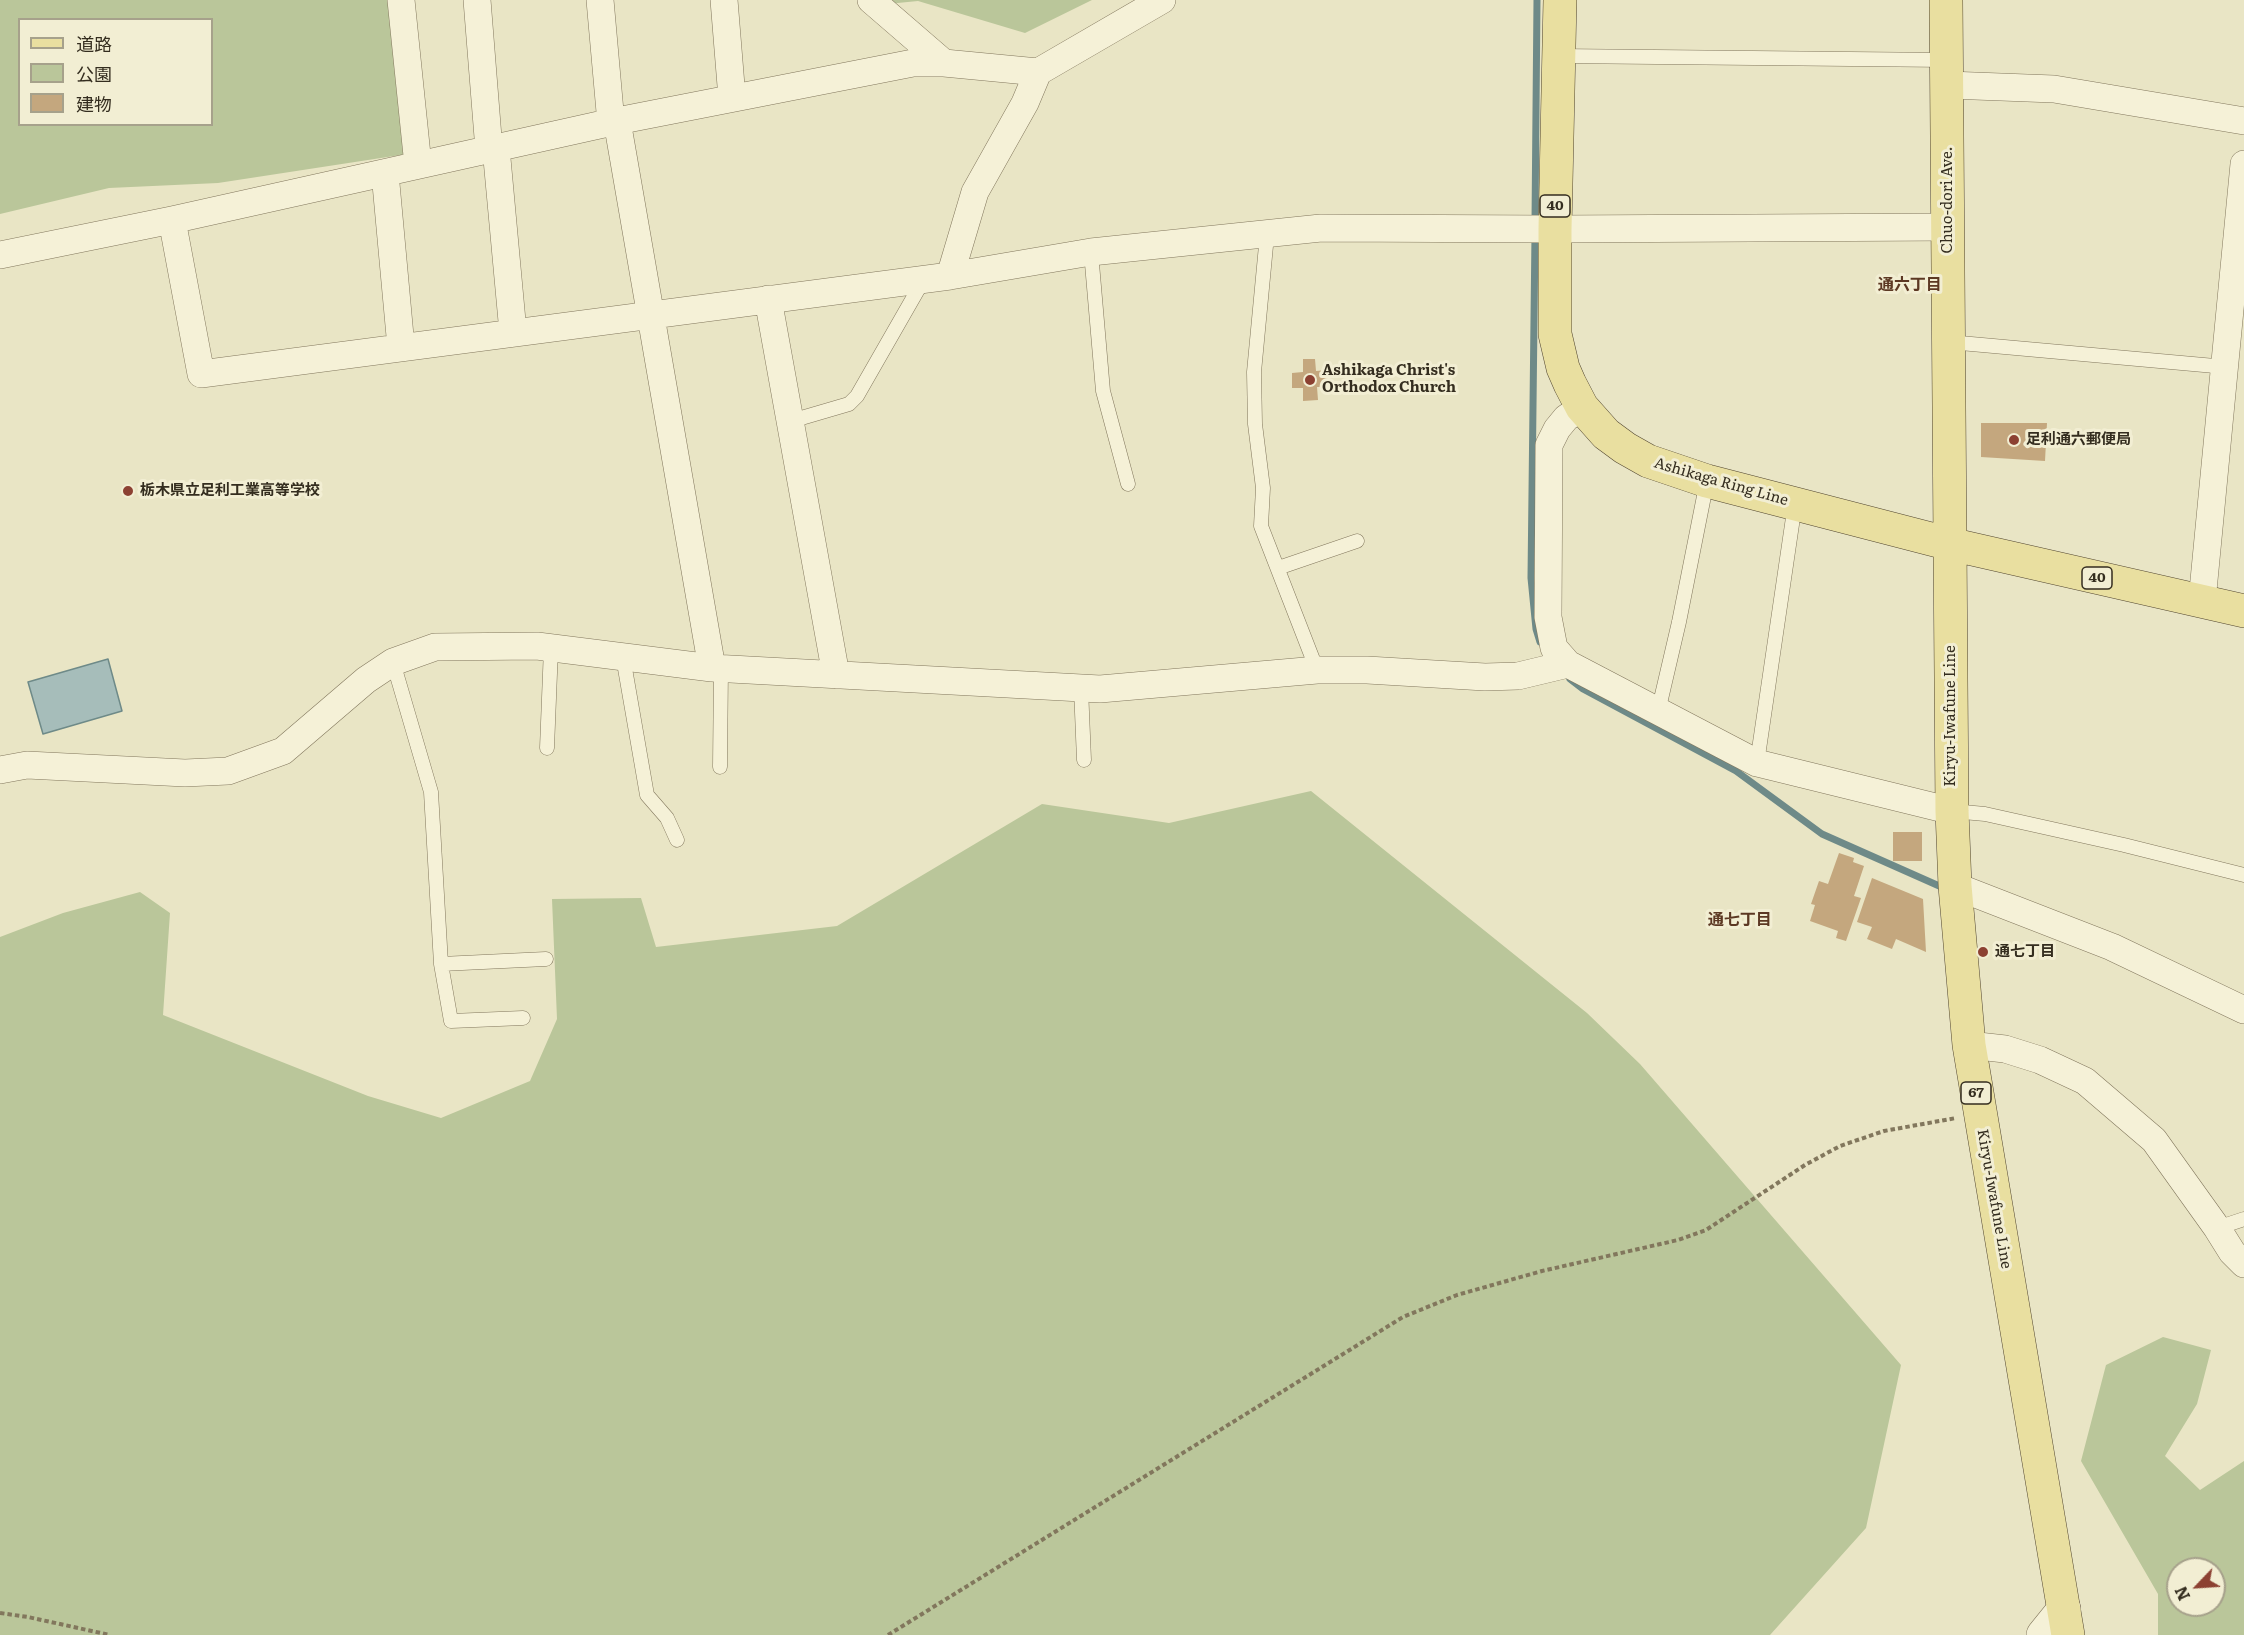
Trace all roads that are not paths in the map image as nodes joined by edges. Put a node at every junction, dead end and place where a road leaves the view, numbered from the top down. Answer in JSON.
{"nodes":[{"id":1,"x":401,"y":0,"type":"edge"},
{"id":2,"x":477,"y":0,"type":"edge"},
{"id":3,"x":600,"y":0,"type":"edge"},
{"id":4,"x":724,"y":0,"type":"edge"},
{"id":5,"x":871,"y":0,"type":"edge"},
{"id":6,"x":1162,"y":0,"type":"edge"},
{"id":7,"x":1560,"y":0,"type":"edge"},
{"id":8,"x":1946,"y":0,"type":"edge"},
{"id":9,"x":1559,"y":56,"type":"junction"},
{"id":10,"x":944,"y":63,"type":"junction"},
{"id":11,"x":1038,"y":72,"type":"junction"},
{"id":12,"x":1947,"y":73,"type":"junction"},
{"id":13,"x":732,"y":98,"type":"junction"},
{"id":14,"x":2244,"y":121,"type":"edge"},
{"id":15,"x":614,"y":122,"type":"junction"},
{"id":16,"x":493,"y":149,"type":"junction"},
{"id":17,"x":2244,"y":164,"type":"edge"},
{"id":18,"x":418,"y":165,"type":"junction"},
{"id":19,"x":385,"y":173,"type":"junction"},
{"id":20,"x":172,"y":220,"type":"junction"},
{"id":21,"x":1949,"y":227,"type":"junction"},
{"id":22,"x":1555,"y":229,"type":"junction"},
{"id":23,"x":1267,"y":235,"type":"junction"},
{"id":24,"x":1091,"y":252,"type":"junction"},
{"id":25,"x":0,"y":255,"type":"edge"},
{"id":26,"x":937,"y":277,"type":"junction"},
{"id":27,"x":768,"y":299,"type":"junction"},
{"id":28,"x":651,"y":314,"type":"junction"},
{"id":29,"x":513,"y":332,"type":"junction"},
{"id":30,"x":1949,"y":342,"type":"junction"},
{"id":31,"x":401,"y":347,"type":"junction"},
{"id":32,"x":2235,"y":369,"type":"edge"},
{"id":33,"x":1582,"y":406,"type":"junction"},
{"id":34,"x":792,"y":421,"type":"junction"},
{"id":35,"x":1707,"y":481,"type":"junction"},
{"id":36,"x":1128,"y":484,"type":"dead end"},
{"id":37,"x":1796,"y":504,"type":"junction"},
{"id":38,"x":1357,"y":541,"type":"dead end"},
{"id":39,"x":1950,"y":544,"type":"junction"},
{"id":40,"x":1278,"y":568,"type":"junction"},
{"id":41,"x":2202,"y":602,"type":"junction"},
{"id":42,"x":2244,"y":611,"type":"edge"},
{"id":43,"x":551,"y":648,"type":"junction"},
{"id":44,"x":623,"y":657,"type":"junction"},
{"id":45,"x":393,"y":662,"type":"junction"},
{"id":46,"x":1568,"y":664,"type":"junction"},
{"id":47,"x":717,"y":668,"type":"junction"},
{"id":48,"x":1317,"y":670,"type":"junction"},
{"id":49,"x":836,"y":675,"type":"junction"},
{"id":50,"x":1081,"y":688,"type":"junction"},
{"id":51,"x":1658,"y":712,"type":"junction"},
{"id":52,"x":547,"y":748,"type":"dead end"},
{"id":53,"x":1084,"y":760,"type":"dead end"},
{"id":54,"x":1757,"y":763,"type":"junction"},
{"id":55,"x":720,"y":767,"type":"dead end"},
{"id":56,"x":0,"y":770,"type":"edge"},
{"id":57,"x":1952,"y":811,"type":"junction"},
{"id":58,"x":677,"y":840,"type":"dead end"},
{"id":59,"x":2244,"y":875,"type":"edge"},
{"id":60,"x":1955,"y":886,"type":"junction"},
{"id":61,"x":546,"y":959,"type":"dead end"},
{"id":62,"x":441,"y":964,"type":"junction"},
{"id":63,"x":2244,"y":1010,"type":"edge"},
{"id":64,"x":523,"y":1018,"type":"dead end"},
{"id":65,"x":1969,"y":1045,"type":"junction"},
{"id":66,"x":2244,"y":1219,"type":"edge"},
{"id":67,"x":2217,"y":1228,"type":"junction"},
{"id":68,"x":2244,"y":1264,"type":"edge"},
{"id":69,"x":2066,"y":1622,"type":"edge"},
{"id":70,"x":2043,"y":1635,"type":"edge"}],
"edges":[{"from":1,"to":18,"type":"street"},
{"from":2,"to":16,"type":"street"},
{"from":3,"to":15,"type":"street"},
{"from":4,"to":13,"type":"street"},
{"from":5,"to":10,"type":"street"},
{"from":6,"to":11,"type":"street"},
{"from":7,"to":9,"type":"main road","name":"Ashikaga Ring Line","number":"40"},
{"from":8,"to":12,"type":"main road","name":"Chuo-dori Ave.","number":"67"},
{"from":9,"to":12,"type":"lane"},
{"from":9,"to":22,"type":"main road","name":"Ashikaga Ring Line","number":"40"},
{"from":10,"to":11,"type":"street"},
{"from":10,"to":13,"type":"street"},
{"from":11,"to":26,"type":"street"},
{"from":12,"to":14,"type":"street"},
{"from":12,"to":21,"type":"main road","name":"Chuo-dori Ave.","number":"67"},
{"from":13,"to":15,"type":"street"},
{"from":15,"to":16,"type":"street"},
{"from":15,"to":28,"type":"street"},
{"from":16,"to":18,"type":"street"},
{"from":16,"to":29,"type":"street"},
{"from":17,"to":32,"type":"street"},
{"from":18,"to":19,"type":"street"},
{"from":19,"to":20,"type":"street"},
{"from":19,"to":31,"type":"street"},
{"from":20,"to":25,"type":"street"},
{"from":20,"to":31,"type":"street"},
{"from":21,"to":22,"type":"street"},
{"from":21,"to":30,"type":"main road","name":"Chuo-dori Ave.","number":"67"},
{"from":22,"to":23,"type":"street"},
{"from":22,"to":33,"type":"main road","name":"Ashikaga Ring Line","number":"40"},
{"from":23,"to":24,"type":"street"},
{"from":23,"to":40,"type":"lane"},
{"from":24,"to":26,"type":"street"},
{"from":24,"to":36,"type":"lane"},
{"from":26,"to":27,"type":"street"},
{"from":26,"to":34,"type":"lane"},
{"from":27,"to":28,"type":"street"},
{"from":27,"to":34,"type":"street"},
{"from":28,"to":29,"type":"street"},
{"from":28,"to":47,"type":"street"},
{"from":29,"to":31,"type":"street"},
{"from":30,"to":32,"type":"lane"},
{"from":30,"to":39,"type":"main road","name":"Chuo-dori Ave.","number":"67"},
{"from":32,"to":41,"type":"street"},
{"from":33,"to":35,"type":"main road","name":"Ashikaga Ring Line","number":"40"},
{"from":33,"to":46,"type":"street"},
{"from":34,"to":49,"type":"street"},
{"from":35,"to":37,"type":"main road","name":"Ashikaga Ring Line","number":"40"},
{"from":35,"to":51,"type":"lane"},
{"from":37,"to":39,"type":"main road","name":"Ashikaga Ring Line","number":"40"},
{"from":37,"to":54,"type":"lane"},
{"from":38,"to":40,"type":"lane"},
{"from":39,"to":41,"type":"main road","name":"Ashikaga Ring Line","number":"40"},
{"from":39,"to":57,"type":"main road","name":"Kiryu-Iwafune Line","number":"67"},
{"from":40,"to":48,"type":"lane"},
{"from":41,"to":42,"type":"main road","name":"Ashikaga Ring Line","number":"40"},
{"from":43,"to":44,"type":"street"},
{"from":43,"to":45,"type":"street"},
{"from":43,"to":52,"type":"lane"},
{"from":44,"to":47,"type":"street"},
{"from":44,"to":58,"type":"lane"},
{"from":45,"to":56,"type":"street"},
{"from":45,"to":62,"type":"lane"},
{"from":46,"to":48,"type":"street"},
{"from":46,"to":51,"type":"street"},
{"from":47,"to":49,"type":"street"},
{"from":47,"to":55,"type":"lane"},
{"from":48,"to":50,"type":"street"},
{"from":49,"to":50,"type":"street"},
{"from":50,"to":53,"type":"lane"},
{"from":51,"to":54,"type":"street"},
{"from":54,"to":57,"type":"street"},
{"from":57,"to":59,"type":"lane"},
{"from":57,"to":60,"type":"main road","name":"Kiryu-Iwafune Line","number":"67"},
{"from":60,"to":63,"type":"street"},
{"from":60,"to":65,"type":"main road","name":"Kiryu-Iwafune Line","number":"67"},
{"from":61,"to":62,"type":"lane"},
{"from":62,"to":64,"type":"lane"},
{"from":65,"to":67,"type":"street"},
{"from":65,"to":69,"type":"main road","name":"Kiryu-Iwafune Line","number":"67"},
{"from":66,"to":67,"type":"lane"},
{"from":67,"to":68,"type":"street"},
{"from":69,"to":70,"type":"street"}]}
